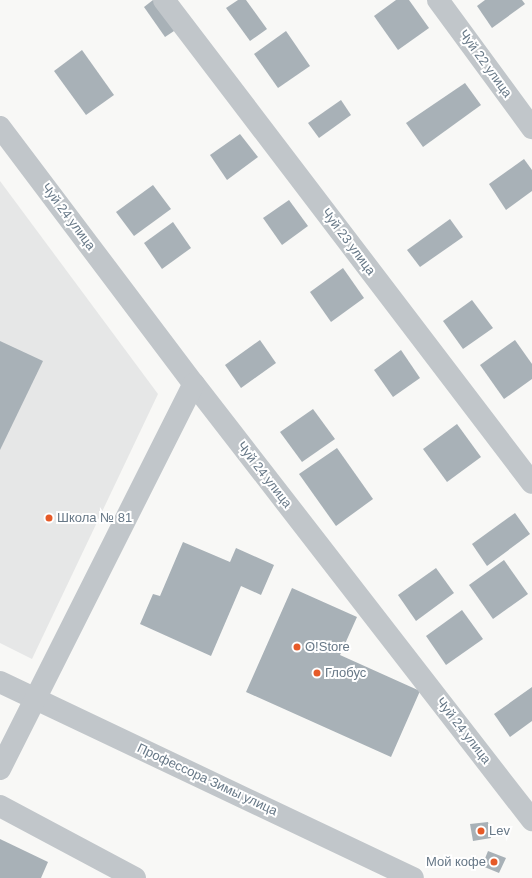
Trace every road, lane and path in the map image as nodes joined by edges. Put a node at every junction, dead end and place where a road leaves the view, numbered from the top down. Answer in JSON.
{"nodes":[{"id":1,"x":164,"y":0,"type":"edge"},
{"id":2,"x":438,"y":0,"type":"edge"},
{"id":3,"x":0,"y":127,"type":"edge"},
{"id":4,"x":532,"y":128,"type":"edge"},
{"id":5,"x":194,"y":384,"type":"junction"},
{"id":6,"x":532,"y":483,"type":"edge"},
{"id":7,"x":0,"y":682,"type":"edge"},
{"id":8,"x":34,"y":699,"type":"junction"},
{"id":9,"x":0,"y":769,"type":"edge"},
{"id":10,"x":0,"y":806,"type":"edge"},
{"id":11,"x":532,"y":820,"type":"edge"},
{"id":12,"x":135,"y":878,"type":"edge"},
{"id":13,"x":413,"y":878,"type":"edge"}],
"edges":[{"from":1,"to":6,"type":"street","name":"Чуй 23 улица"},
{"from":2,"to":4,"type":"street","name":"Чуй 22 улица"},
{"from":3,"to":5,"type":"street","name":"Чуй 24 улица"},
{"from":5,"to":8,"type":"street"},
{"from":5,"to":11,"type":"street","name":"Чуй 24 улица"},
{"from":7,"to":8,"type":"street","name":"Профессора Зимы улица"},
{"from":8,"to":9,"type":"street"},
{"from":8,"to":13,"type":"street","name":"Профессора Зимы улица"},
{"from":10,"to":12,"type":"street"}]}
